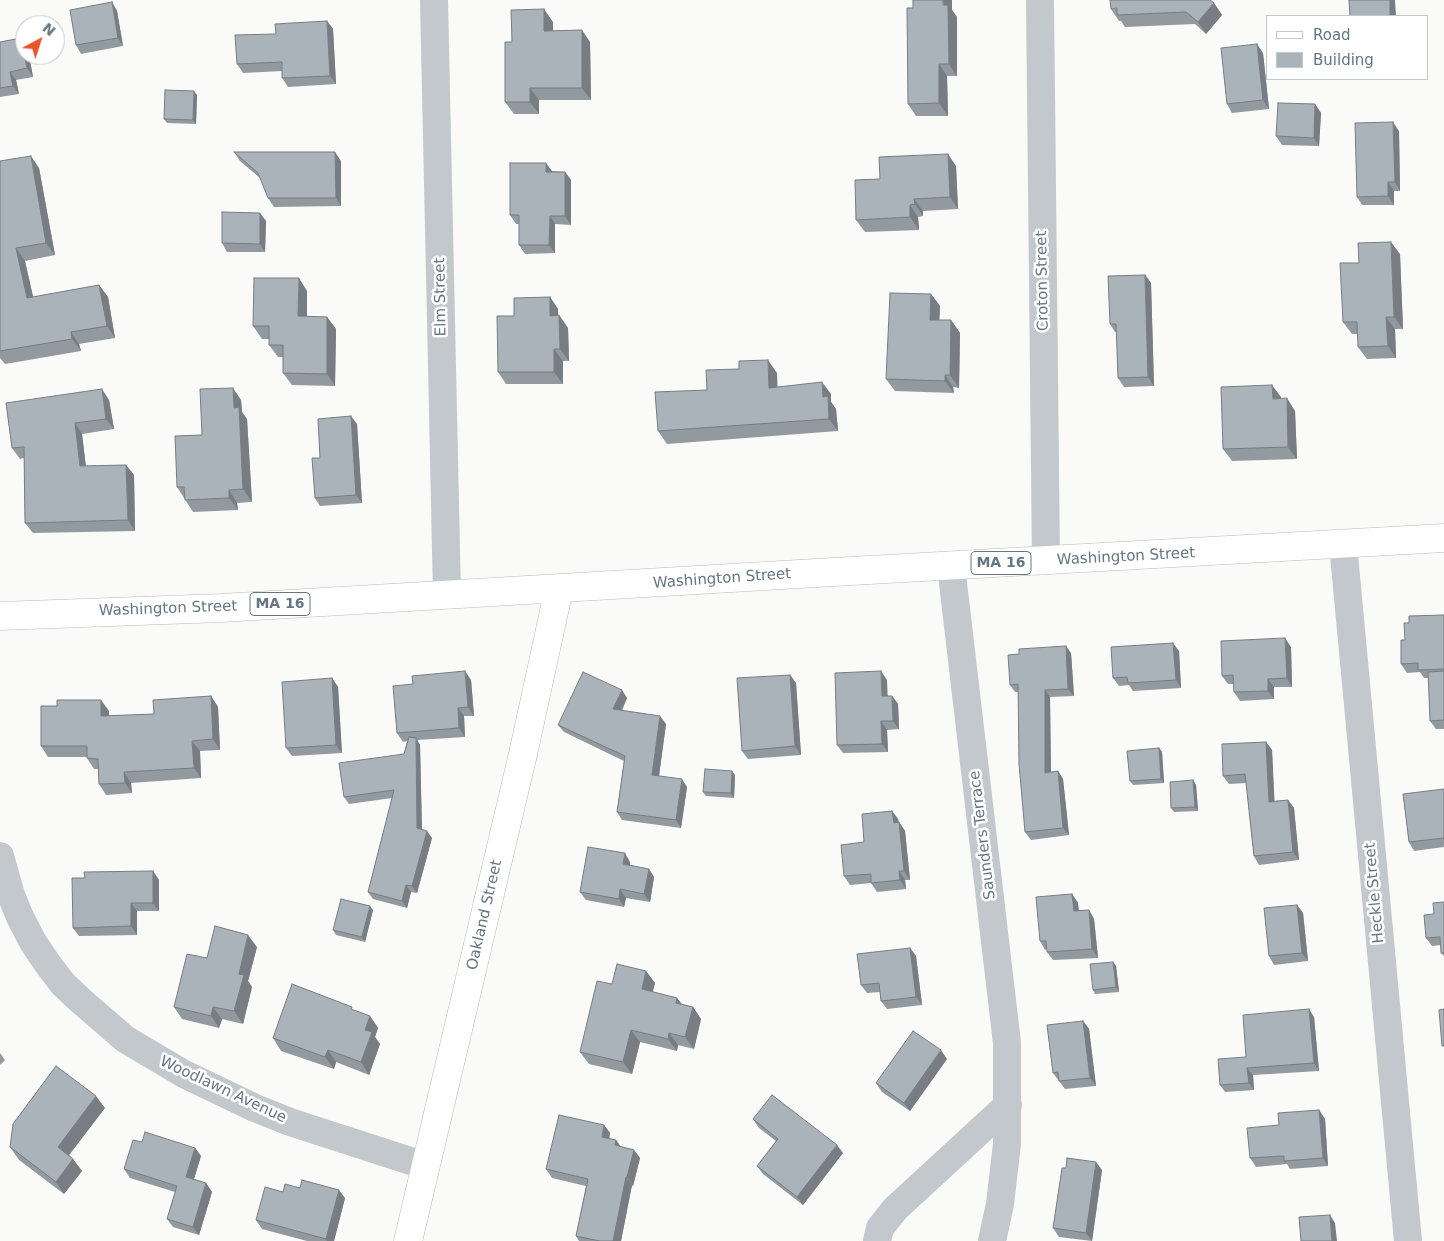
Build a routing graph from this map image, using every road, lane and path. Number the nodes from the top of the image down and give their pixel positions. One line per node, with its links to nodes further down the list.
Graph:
1 (434, 0): 8 (street, Elm Street)
2 (1040, 0): 5 (street, Croton Street)
3 (1444, 538): 4 (main road, Washington Street / MA 16)
4 (1342, 544): 5 (main road, Washington Street / MA 16); 16 (street, Heckle Street)
5 (1046, 561): 6 (main road, Washington Street / MA 16)
6 (951, 566): 7 (main road, Washington Street / MA 16); 11 (street, Saunders Terrace)
7 (559, 589): 8 (main road, Washington Street / MA 16); 12 (main road, Oakland Street)
8 (447, 595): 9 (main road, Washington Street / MA 16)
9 (0, 616)
10 (0, 856): 12 (street, Woodlawn Avenue)
11 (1008, 1105): 14 (street); 15 (street, Saunders Terrace)
12 (426, 1166): 13 (main road, Oakland Street)
13 (408, 1241)
14 (877, 1241)
15 (992, 1241)
16 (1408, 1241)

